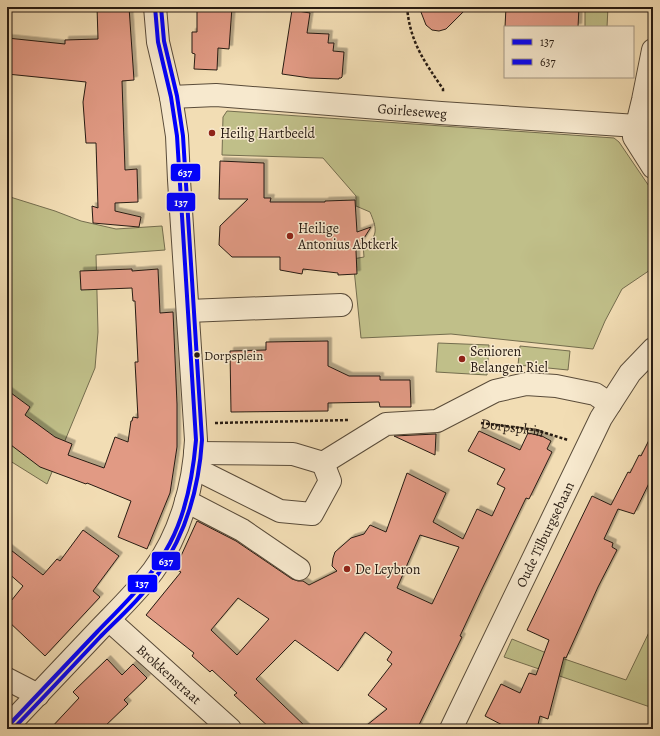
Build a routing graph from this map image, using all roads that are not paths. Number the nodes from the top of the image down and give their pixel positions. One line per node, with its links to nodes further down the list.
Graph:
1 (155, 7): 3 (street)
2 (653, 50): 4 (street)
3 (171, 97): 4 (street, Goirleseweg); 7 (street)
4 (645, 129): 5 (street)
5 (653, 167)
6 (341, 306): 7 (street)
7 (188, 311): 10 (street)
8 (653, 349): 9 (street, Oude Tilburgsebaan)
9 (610, 404): 11 (street); 19 (street, Oude Tilburgsebaan)
10 (194, 461): 11 (street); 11 (street); 12 (street)
11 (323, 463)
12 (186, 501): 13 (street); 14 (street)
13 (299, 569)
14 (109, 620): 16 (street); 18 (street, Brokkenstraat)
15 (7, 678): 16 (street)
16 (38, 695): 17 (street)
17 (7, 727)
18 (230, 729)
19 (451, 729)

